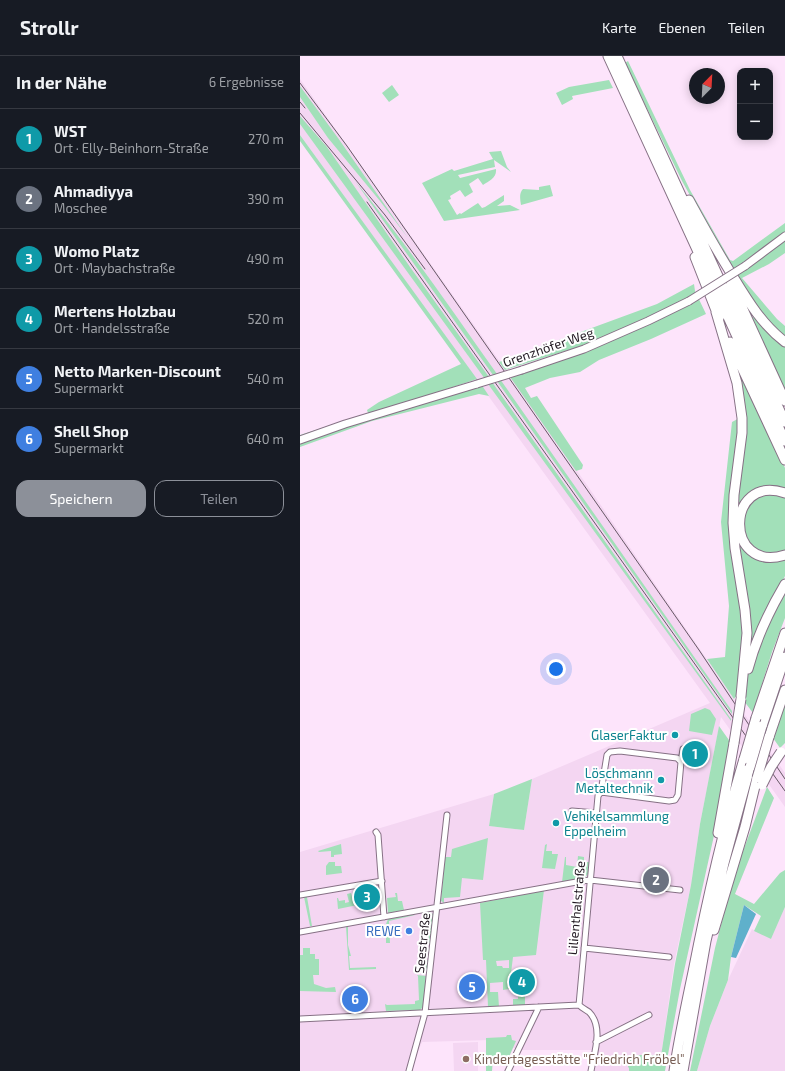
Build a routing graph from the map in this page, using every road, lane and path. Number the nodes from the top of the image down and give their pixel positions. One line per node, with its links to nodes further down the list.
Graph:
1 (608, 56): 4 (highway)
2 (617, 56): 3 (highway)
3 (670, 171): 6 (highway); 10 (highway)
4 (688, 228): 7 (highway); 12 (highway)
5 (785, 236): 11 (main road, Grenzhöfer Weg, bridge)
6 (713, 245): 8 (highway); 9 (highway)
7 (716, 312): 13 (highway); 20 (highway)
8 (785, 342)
9 (785, 401)
10 (785, 422)
11 (300, 440)
12 (785, 441)
13 (785, 460)
14 (785, 493): 15 (highway)
15 (785, 555)
16 (785, 584): 20 (highway)
17 (785, 633): 32 (highway, bridge)
18 (785, 657): 40 (highway, bridge)
19 (785, 690): 24 (highway, bridge)
20 (741, 698): 32 (highway, bridge)
21 (683, 749): 23 (street)
22 (783, 750): 24 (highway, bridge)
23 (681, 762): 25 (street); 25 (street, Lilienthalstraße)
24 (760, 781): 40 (highway)
25 (601, 792): 27 (street, Lilienthalstraße)
26 (572, 811): 27 (street)
27 (596, 814): 30 (street, Lilienthalstraße)
28 (447, 815): 35 (street, Seestraße)
29 (376, 832): 31 (street)
30 (590, 880): 33 (street); 35 (street); 38 (street, Lilienthalstraße)
31 (382, 881): 34 (street); 36 (street)
32 (712, 881): 50 (highway)
33 (680, 890)
34 (300, 895)
35 (437, 907): 36 (street); 43 (street, Seestraße)
36 (384, 917): 37 (street)
37 (300, 932)
38 (584, 948): 39 (street); 41 (street, Lilienthalstraße)
39 (669, 957)
40 (701, 965): 51 (highway)
41 (579, 1005): 42 (street); 46 (street)
42 (539, 1007): 43 (street); 48 (street)
43 (425, 1013): 45 (street); 47 (street, Seestraße)
44 (649, 1015): 46 (street)
45 (300, 1019)
46 (596, 1042): 49 (street)
47 (409, 1071)
48 (508, 1071)
49 (591, 1071)
50 (674, 1071)
51 (683, 1071)

